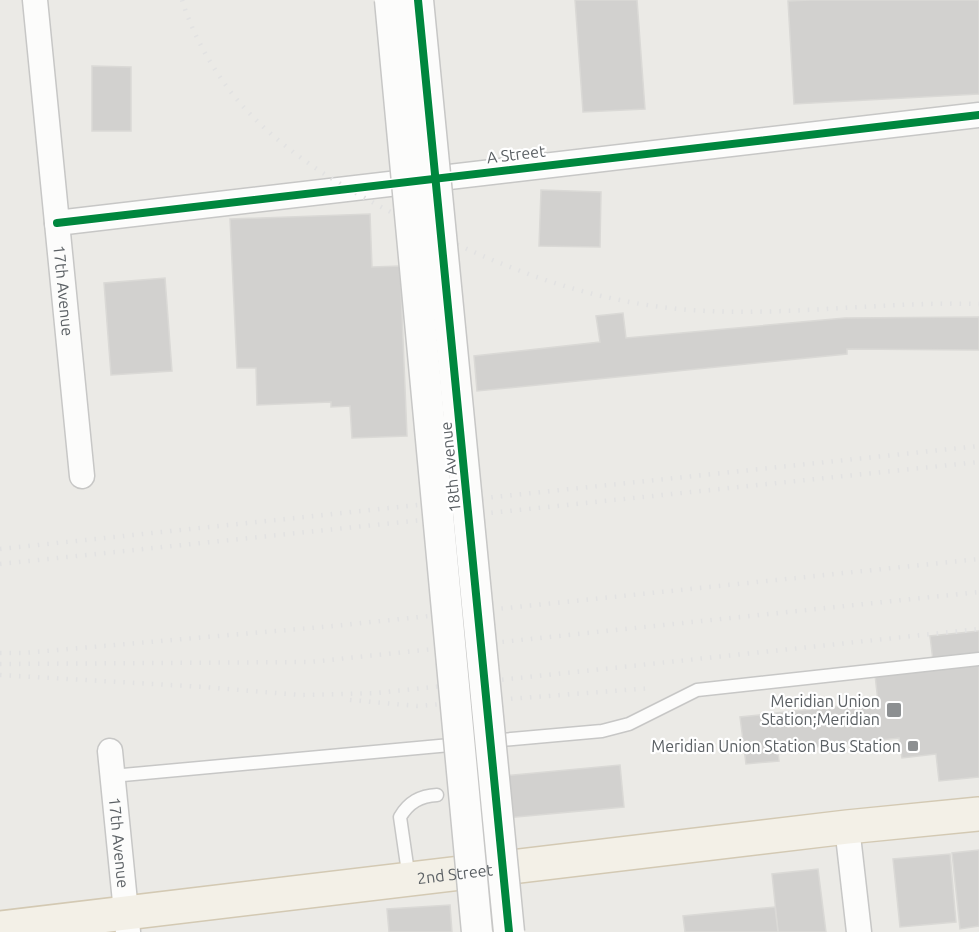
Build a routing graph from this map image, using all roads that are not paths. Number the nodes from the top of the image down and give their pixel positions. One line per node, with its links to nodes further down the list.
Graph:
1 (35, 0): 5 (street, 17th Avenue)
2 (390, 0): 16 (street, bridge)
3 (418, 0): 17 (street, 18th Avenue, bridge)
4 (979, 115): 5 (street, A Street)
5 (57, 223): 6 (street, 17th Avenue)
6 (82, 476)
7 (979, 659): 9 (lane)
8 (110, 751): 9 (street, 17th Avenue)
9 (112, 776): 14 (street, 17th Avenue)
10 (437, 795): 13 (lane)
11 (979, 814): 12 (main road, 2nd Street)
12 (847, 827): 13 (main road, 2nd Street); 18 (street)
13 (409, 880): 14 (main road, 2nd Street)
14 (127, 923): 15 (main road, 2nd Street)
15 (0, 928)
16 (477, 932)
17 (509, 932)
18 (859, 932)

